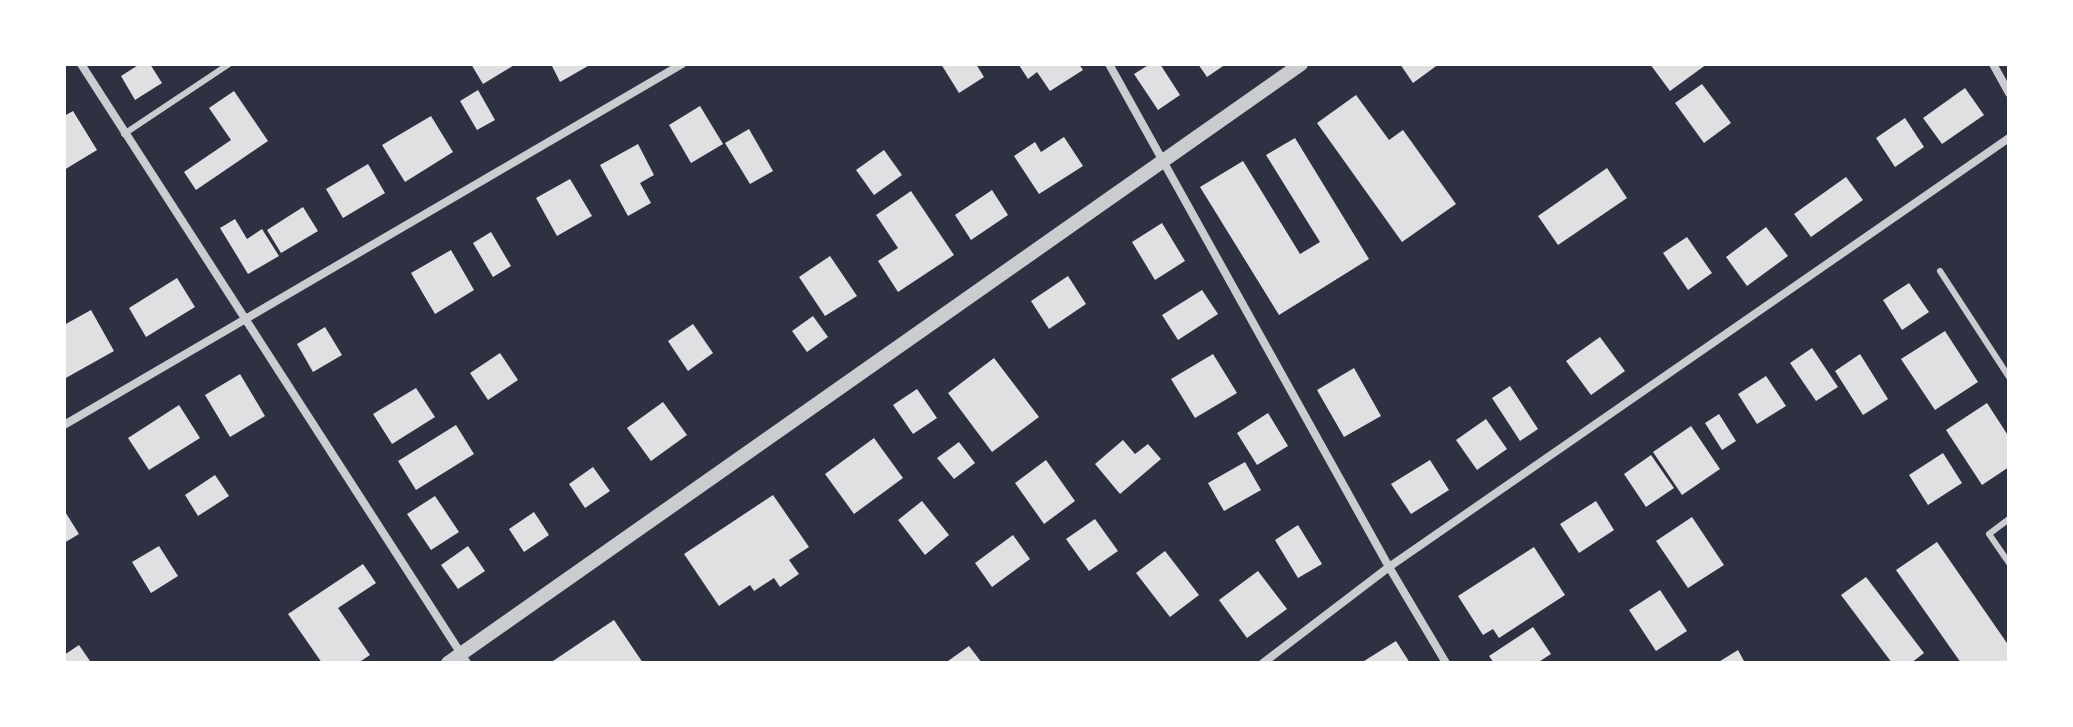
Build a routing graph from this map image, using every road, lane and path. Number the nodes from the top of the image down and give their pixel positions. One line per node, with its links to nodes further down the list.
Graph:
1 (81, 64): 8 (street)
2 (229, 64): 8 (lane)
3 (682, 64): 12 (street)
4 (1109, 64): 10 (street)
5 (1301, 64): 10 (street)
6 (1993, 64): 7 (street)
7 (2009, 93)
8 (124, 134): 12 (street)
9 (2009, 138): 17 (street)
10 (1165, 160): 17 (street); 18 (street)
11 (1940, 271): 13 (lane)
12 (244, 318): 14 (street); 18 (street)
13 (2009, 377)
14 (64, 425)
15 (2009, 519): 16 (lane)
16 (2009, 563)
17 (1389, 567): 19 (street); 20 (street)
18 (459, 660)
19 (1263, 663)
20 (1446, 663)

